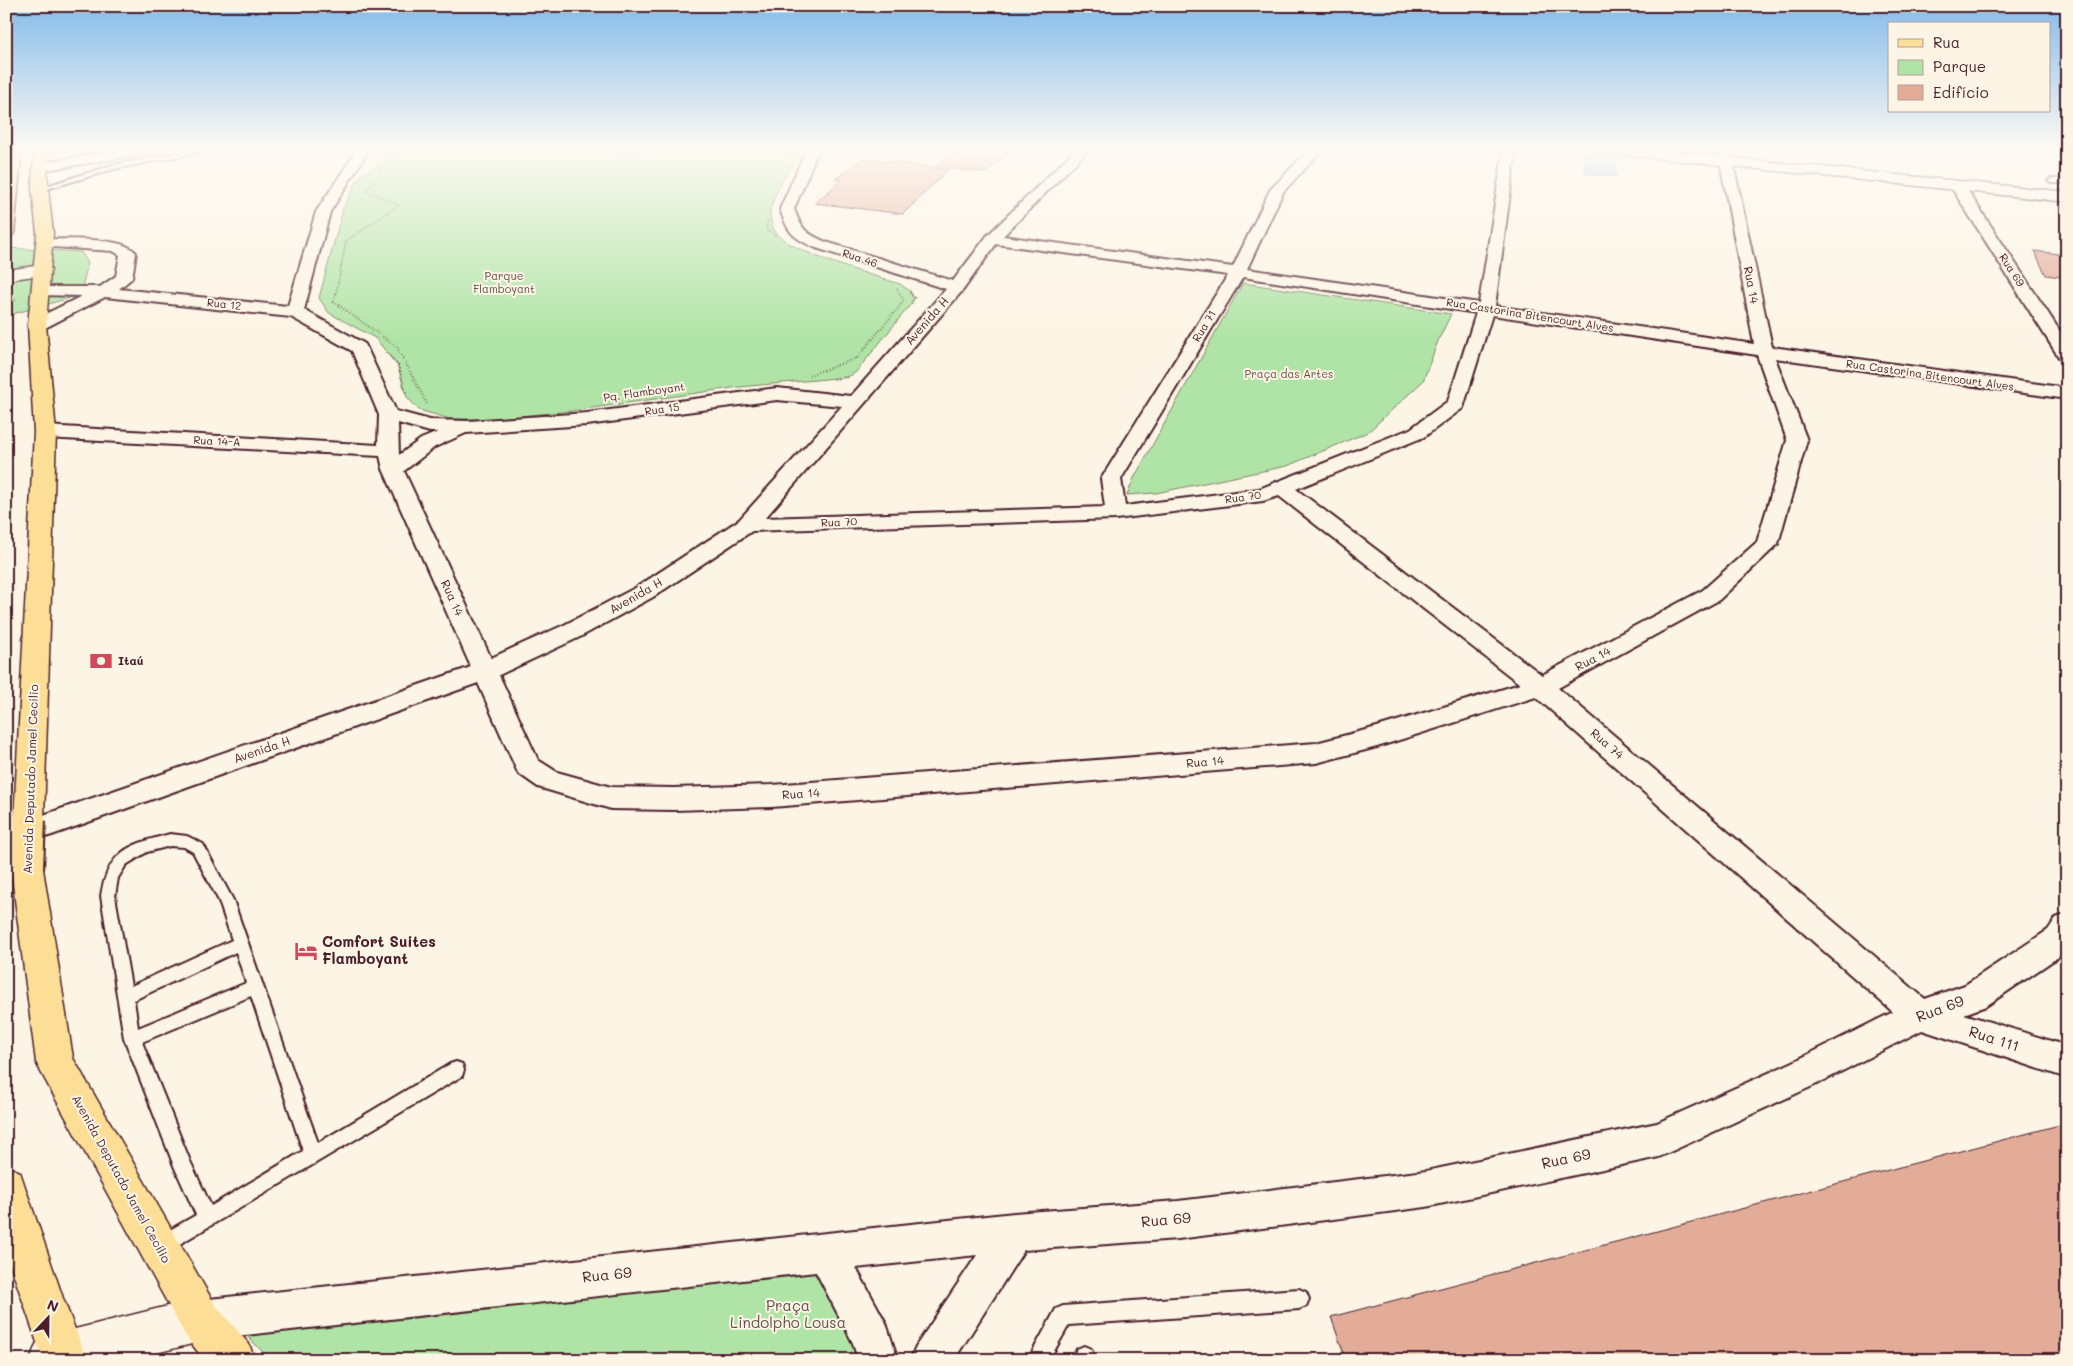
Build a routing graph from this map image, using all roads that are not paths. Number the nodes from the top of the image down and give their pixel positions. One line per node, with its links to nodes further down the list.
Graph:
1 (7, 212): 10 (main road)
2 (43, 212): 12 (main road, Avenida Deputado Jamel Cecílio)
3 (323, 212): 21 (street)
4 (788, 212): 16 (street, Rua 46)
5 (1019, 212): 11 (street, Avenida H)
6 (1267, 212): 14 (street, Rua 71)
7 (1500, 212): 20 (street, Rua 70)
8 (1734, 212): 23 (street, Rua 14)
9 (1974, 212): 24 (street, Rua 69)
10 (6, 233)
11 (992, 238): 14 (street, Rua Castorina Bitencourt Alves); 16 (street, Avenida H)
12 (43, 243): 13 (main road, Avenida Deputado Jamel Cecílio); 19 (street)
13 (42, 270): 15 (main road); 18 (main road, Avenida Deputado Jamel Cecílio)
14 (1238, 272): 20 (street, Rua Castorina Bitencourt Alves); 32 (street, Rua 71)
15 (6, 275)
16 (957, 287): 26 (street, Avenida H)
17 (6, 289): 18 (main road, Rua 12)
18 (40, 290): 19 (street, Rua 12); 22 (main road, Avenida Deputado Jamel Cecílio)
19 (103, 292): 21 (street, Rua 12); 22 (street)
20 (1486, 308): 23 (street, Rua Castorina Bitencourt Alves); 31 (street, Rua 70)
21 (295, 312): 27 (street, Rua 12)
22 (37, 325): 29 (main road, Avenida Deputado Jamel Cecílio)
23 (1764, 351): 25 (street, Rua Castorina Bitencourt Alves); 35 (street, Rua 14)
24 (2067, 356)
25 (2067, 394)
26 (856, 402): 28 (street, Rua 15); 33 (street, Avenida H)
27 (388, 415): 28 (street, Rua 15); 30 (street, Rua 14)
28 (468, 428): 30 (street, Rua 15)
29 (45, 432): 30 (street, Rua 14-A); 36 (main road, Avenida Deputado Jamel Cecílio)
30 (391, 460): 34 (street, Rua 14)
31 (1282, 488): 32 (street, Rua 70); 35 (street, Rua 74)
32 (1116, 513): 33 (street, Rua 70)
33 (747, 525): 34 (street, Avenida H)
34 (485, 671): 35 (street, Rua 14); 36 (street, Avenida H)
35 (1540, 687): 41 (street, Rua 74)
36 (35, 824): 49 (main road, Avenida Deputado Jamel Cecílio, bridge)
37 (2067, 927): 41 (street, Rua 69)
38 (241, 943): 39 (lane); 40 (lane); 40 (lane)
39 (256, 986): 42 (lane); 45 (lane)
40 (125, 996): 42 (lane)
41 (1920, 1015): 43 (street, Rua 111); 48 (street, Rua 69)
42 (132, 1038): 47 (lane)
43 (2067, 1062)
44 (456, 1070): 45 (lane)
45 (314, 1155): 47 (lane)
46 (6, 1186): 53 (main road)
47 (206, 1217): 49 (lane)
48 (1014, 1232): 50 (street, Rua 69); 56 (street)
49 (159, 1247): 52 (main road, Avenida Deputado Jamel Cecílio)
50 (826, 1252): 52 (street, Rua 69); 55 (street)
51 (1299, 1299): 57 (lane)
52 (200, 1320): 53 (main road); 54 (main road, Avenida Deputado Jamel Cecílio)
53 (60, 1358)
54 (233, 1360)
55 (878, 1360)
56 (930, 1360)
57 (1038, 1360)

